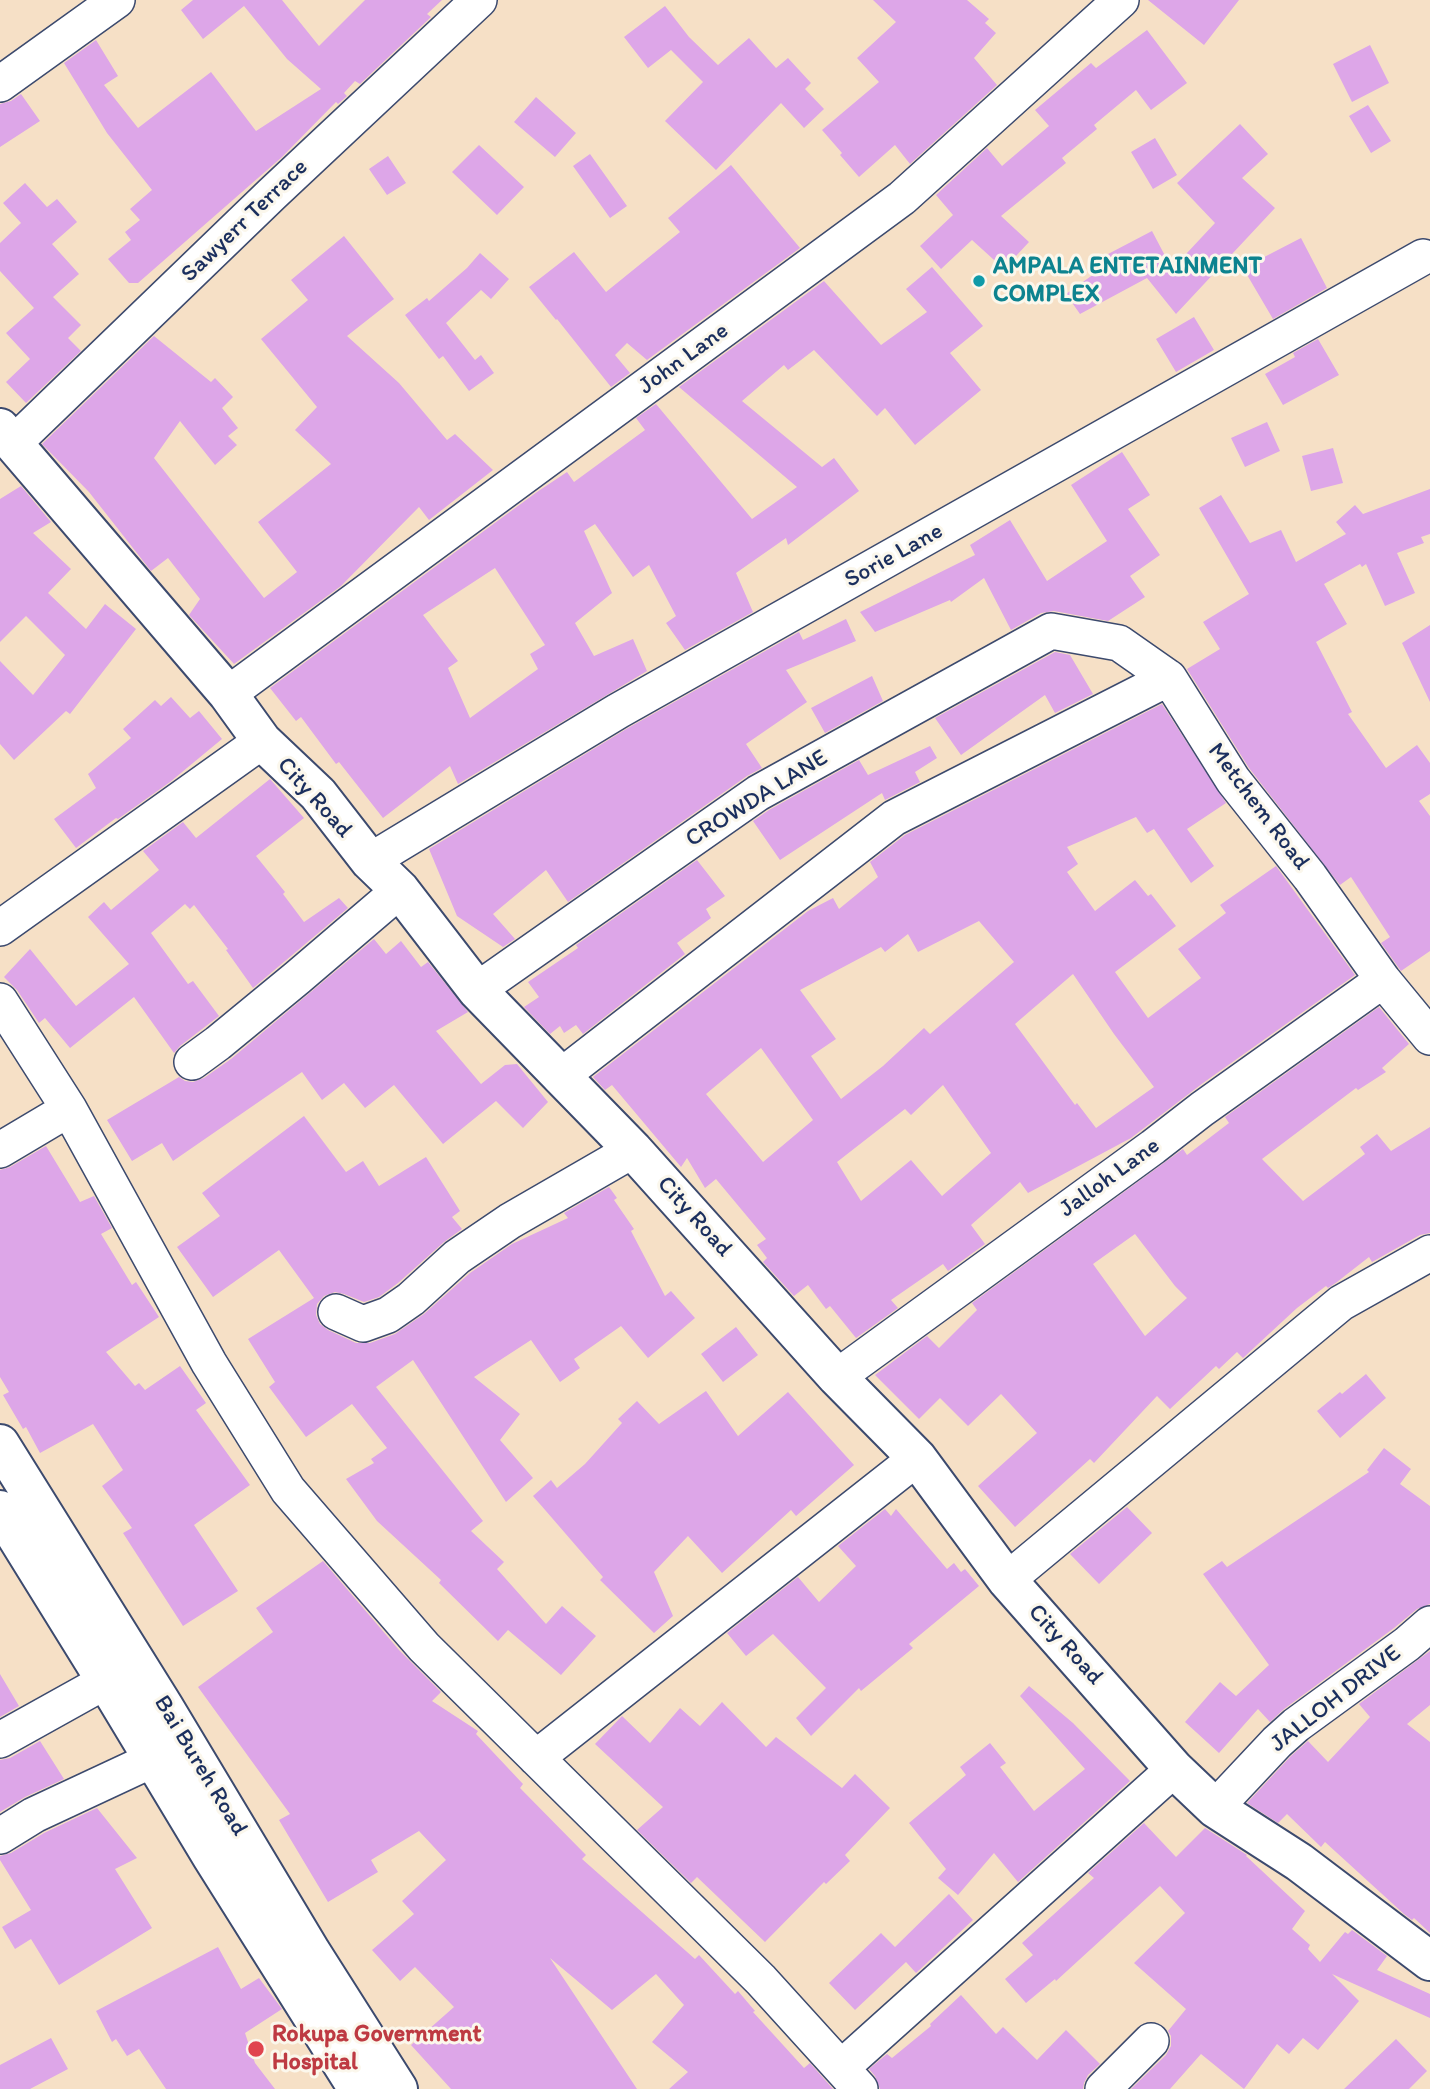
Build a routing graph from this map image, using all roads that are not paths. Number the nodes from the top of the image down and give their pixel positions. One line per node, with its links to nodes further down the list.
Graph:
1 (117, 0): 4 (street)
2 (479, 0): 6 (street, Sawyerr Terrace)
3 (1121, 0): 9 (street, John Lane)
4 (0, 84)
5 (1423, 257): 11 (street, Sorie Lane)
6 (7, 436): 9 (main road, City Road)
7 (1051, 631): 8 (street, Metchem Road); 15 (street, CROWDA LANE)
8 (1168, 678): 14 (street, Metchem Road); 19 (street)
9 (228, 694): 10 (main road, City Road)
10 (262, 741): 11 (main road, City Road); 13 (street)
11 (370, 862): 12 (main road, City Road)
12 (400, 890): 15 (main road, City Road); 18 (street)
13 (0, 928)
14 (1383, 980): 17 (street, Metchem Road); 25 (street, Jalloh Lane)
15 (477, 990): 19 (main road, City Road)
16 (0, 1001): 20 (street)
17 (1430, 1037)
18 (192, 1062)
19 (560, 1077): 22 (main road, City Road)
20 (69, 1109): 21 (street); 33 (street)
21 (0, 1150)
22 (633, 1150): 24 (street); 25 (main road, City Road)
23 (1430, 1253): 29 (street)
24 (336, 1312)
25 (837, 1377): 27 (main road, City Road)
26 (0, 1444): 42 (main road, Bai Bureh Road)
27 (917, 1458): 29 (main road, City Road); 33 (street)
28 (0, 1510): 31 (main road, Bai Bureh Road)
29 (1007, 1580): 35 (main road, City Road)
30 (1430, 1624): 36 (street, JALLOH DRIVE)
31 (106, 1681): 32 (street); 34 (main road, Bai Bureh Road)
32 (0, 1740)
33 (536, 1758): 40 (street)
34 (154, 1759): 37 (street); 41 (main road, Bai Bureh Road)
35 (1174, 1769): 36 (main road, City Road); 40 (street)
36 (1215, 1808): 38 (main road, City Road)
37 (0, 1836)
38 (1430, 1961)
39 (1152, 2041): 43 (street)
40 (850, 2079)
41 (358, 2089)
42 (398, 2089)
43 (1103, 2089)

